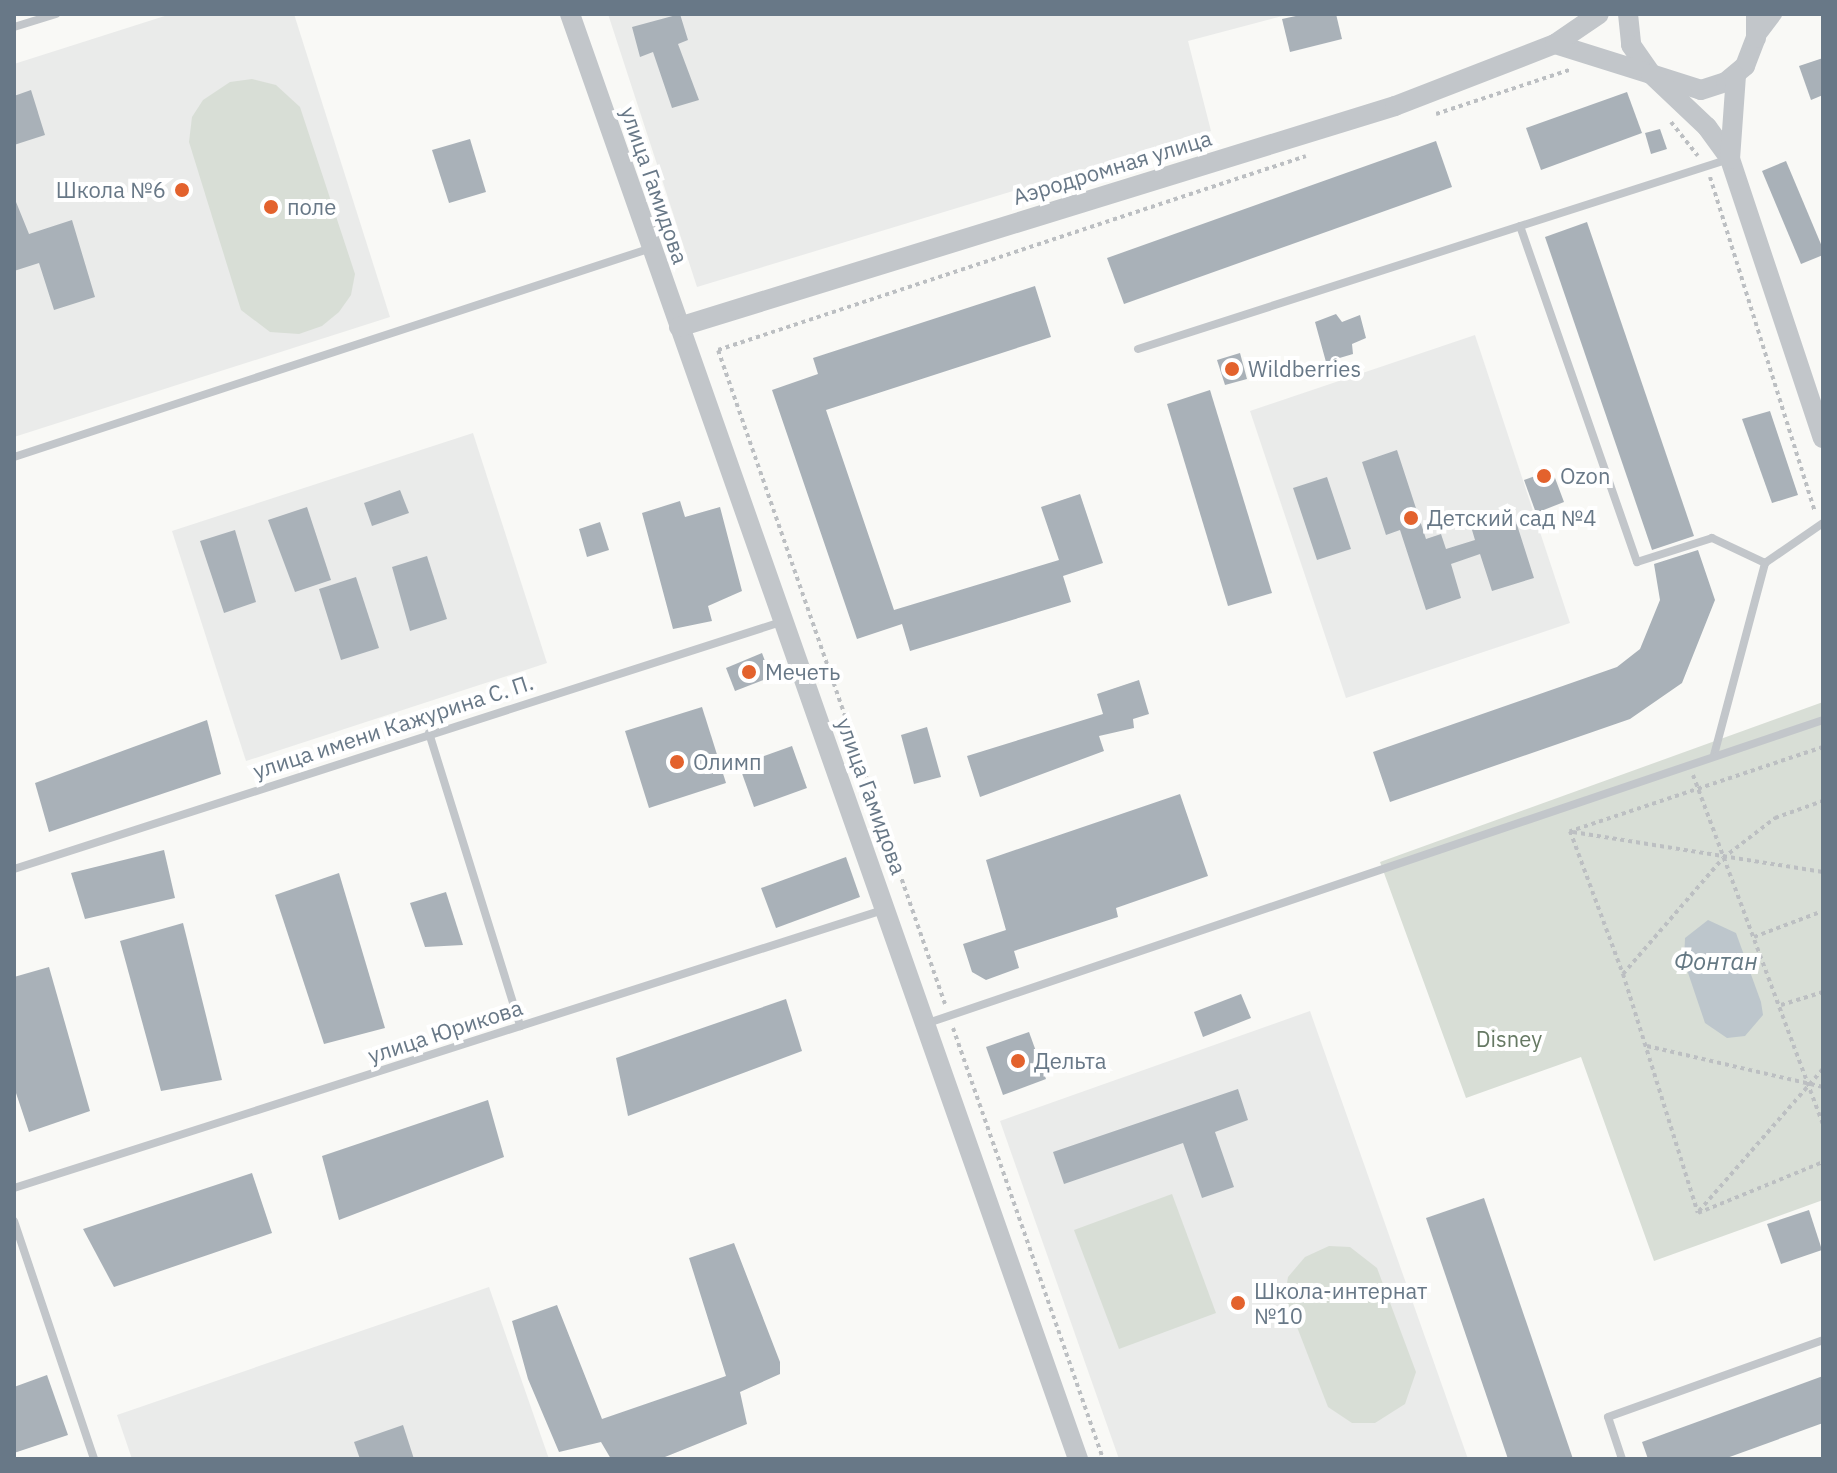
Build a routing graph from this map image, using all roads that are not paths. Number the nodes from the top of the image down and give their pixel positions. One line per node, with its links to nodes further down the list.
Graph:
1 (56, 14): 7 (lane)
2 (570, 14): 14 (street, улица Гамидова)
3 (1599, 14): 9 (street, Аэродромная улица)
4 (1628, 14): 10 (street)
5 (1756, 14): 8 (street)
6 (1774, 14): 8 (street)
7 (14, 27)
8 (1756, 38): 11 (street)
9 (1555, 44): 10 (street); 15 (street, Аэродромная улица)
10 (1651, 74): 11 (street); 12 (street)
11 (1736, 76): 12 (street)
12 (1730, 159): 13 (lane); 17 (street)
13 (1520, 226): 16 (lane); 20 (lane)
14 (652, 247): 15 (street, улица Гамидова); 18 (lane)
15 (679, 327): 21 (street, улица Гамидова)
16 (1138, 349)
17 (1823, 438)
18 (14, 457)
19 (1821, 524): 20 (lane)
20 (1765, 563): 24 (lane)
21 (785, 621): 23 (lane, улица имени Кажурина С. П.); 26 (street, улица Гамидова)
22 (1823, 720): 24 (lane)
23 (429, 733): 25 (lane, улица имени Кажурина С. П.); 28 (lane)
24 (1714, 755): 27 (lane)
25 (14, 869)
26 (887, 909): 27 (street, улица Гамидова); 28 (lane, улица Юрикова)
27 (928, 1023): 33 (street, улица Гамидова)
28 (520, 1026): 29 (lane, улица Юрикова)
29 (14, 1188)
30 (14, 1221): 32 (lane)
31 (1823, 1340): 34 (lane)
32 (94, 1459)
33 (1078, 1459)
34 (1622, 1459)

